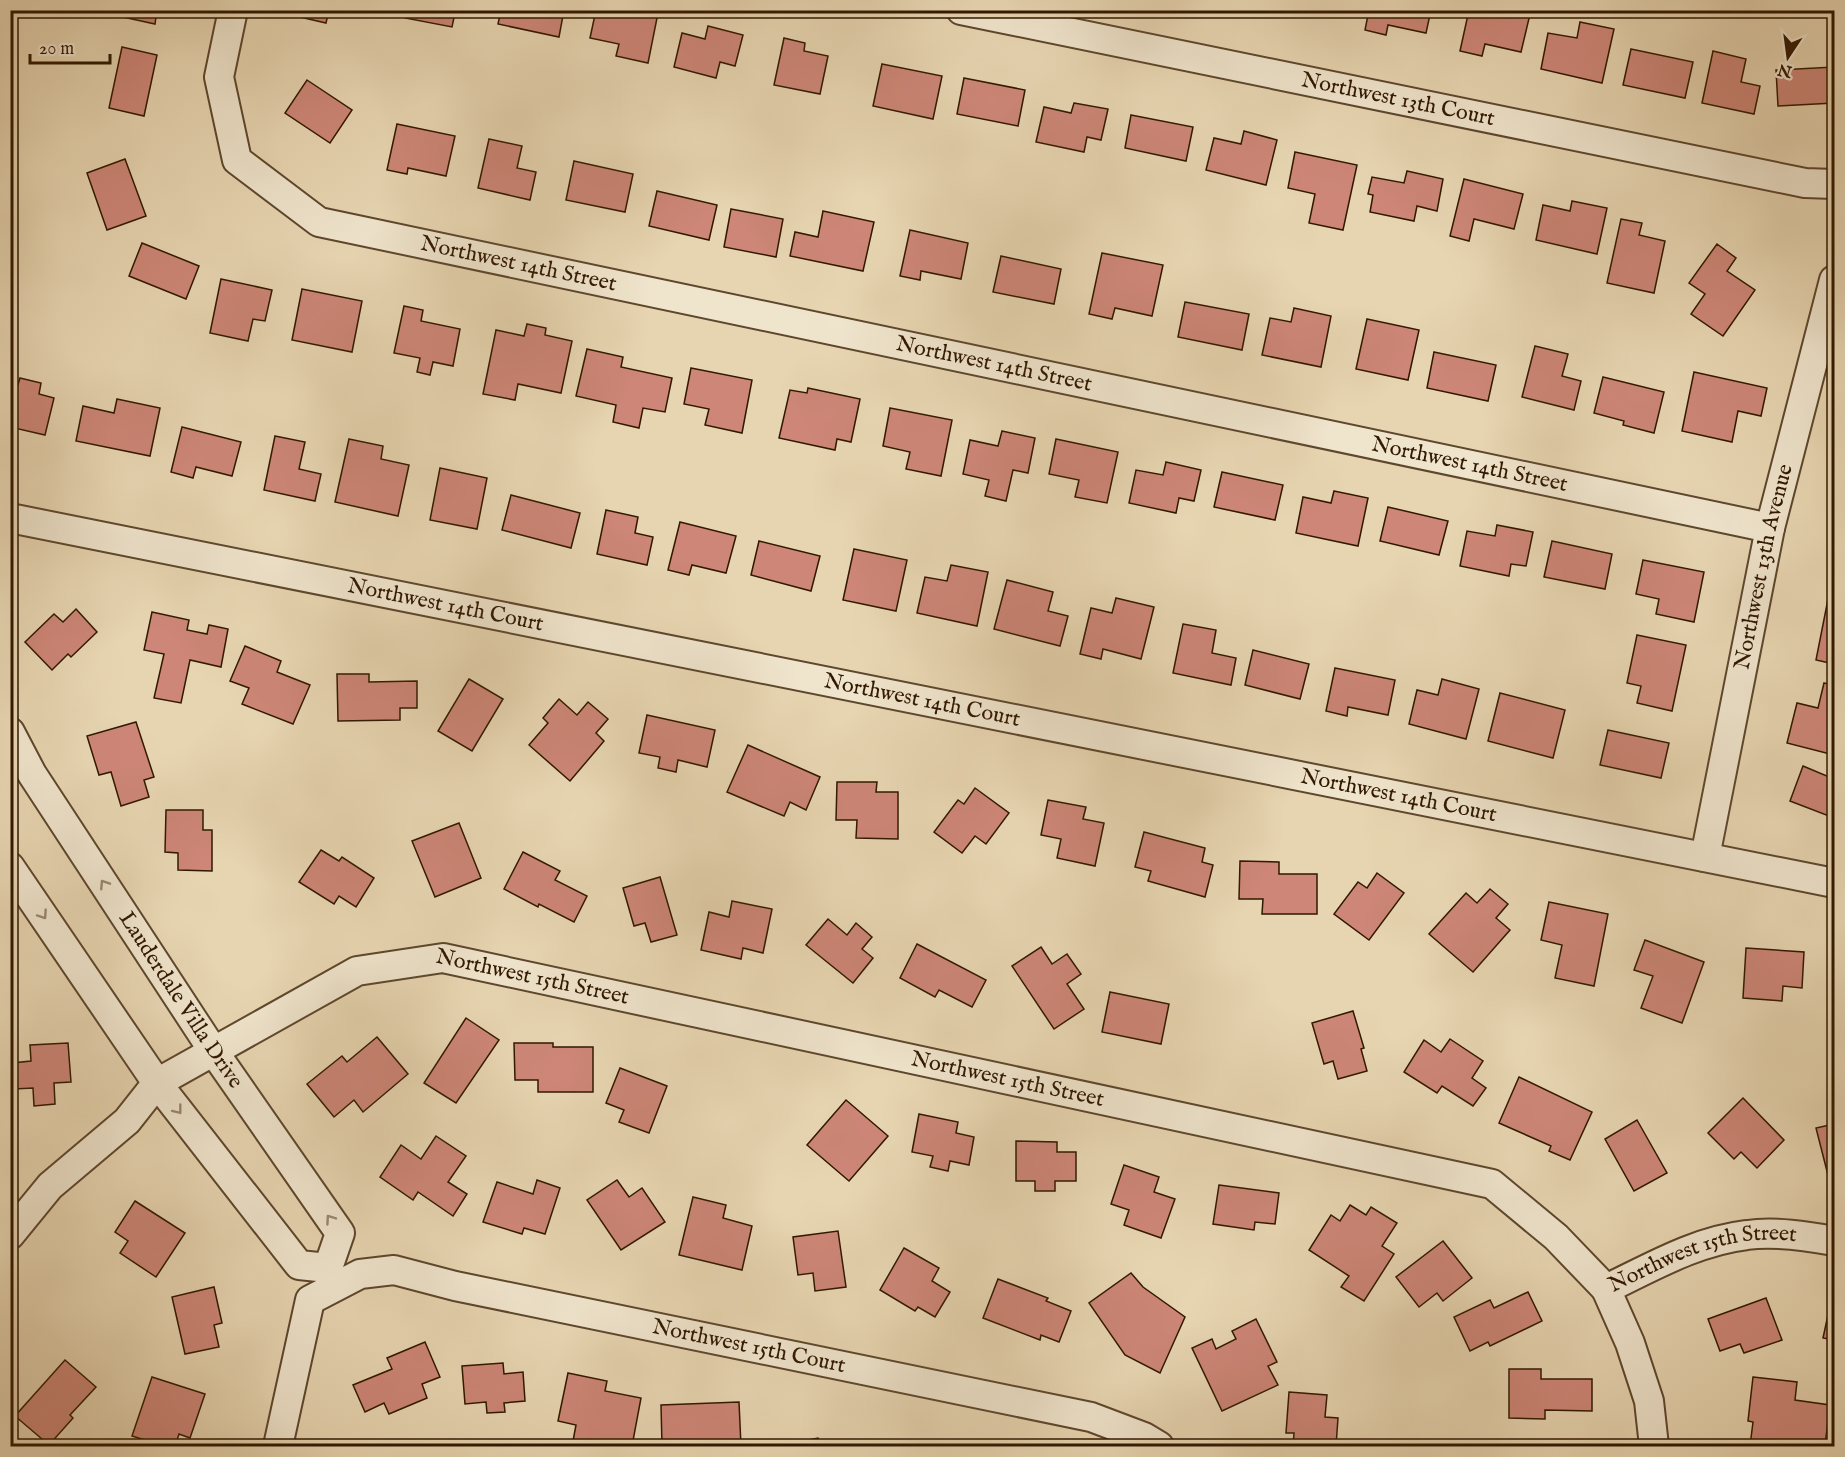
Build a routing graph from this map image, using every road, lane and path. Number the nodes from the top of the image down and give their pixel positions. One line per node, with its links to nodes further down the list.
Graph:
1 (233, 10): 6 (street, Northwest 14th Street)
2 (961, 10): 3 (street, Northwest 13th Court)
3 (1834, 184)
4 (1834, 280): 6 (street, Northwest 13th Avenue)
5 (10, 518): 8 (street, Northwest 14th Court)
6 (1770, 528): 8 (street, Northwest 13th Avenue)
7 (10, 732): 11 (street, Lauderdale Villa Drive, one-way to 7)
8 (1705, 857): 10 (street, Northwest 14th Court)
9 (10, 867): 12 (street, one-way to 12)
10 (1834, 883)
11 (214, 1052): 12 (street, Northwest 15th Street); 15 (street, Lauderdale Villa Drive, one-way to 11); 16 (street, Northwest 15th Street)
12 (157, 1083): 13 (street); 15 (street, one-way to 15)
13 (10, 1235)
14 (1834, 1241): 16 (street, Northwest 15th Street)
15 (332, 1277): 17 (street, Northwest 15th Court); 18 (street, Northwest 15th Court)
16 (1606, 1289): 19 (street)
17 (278, 1446)
18 (1159, 1446)
19 (1654, 1446)

